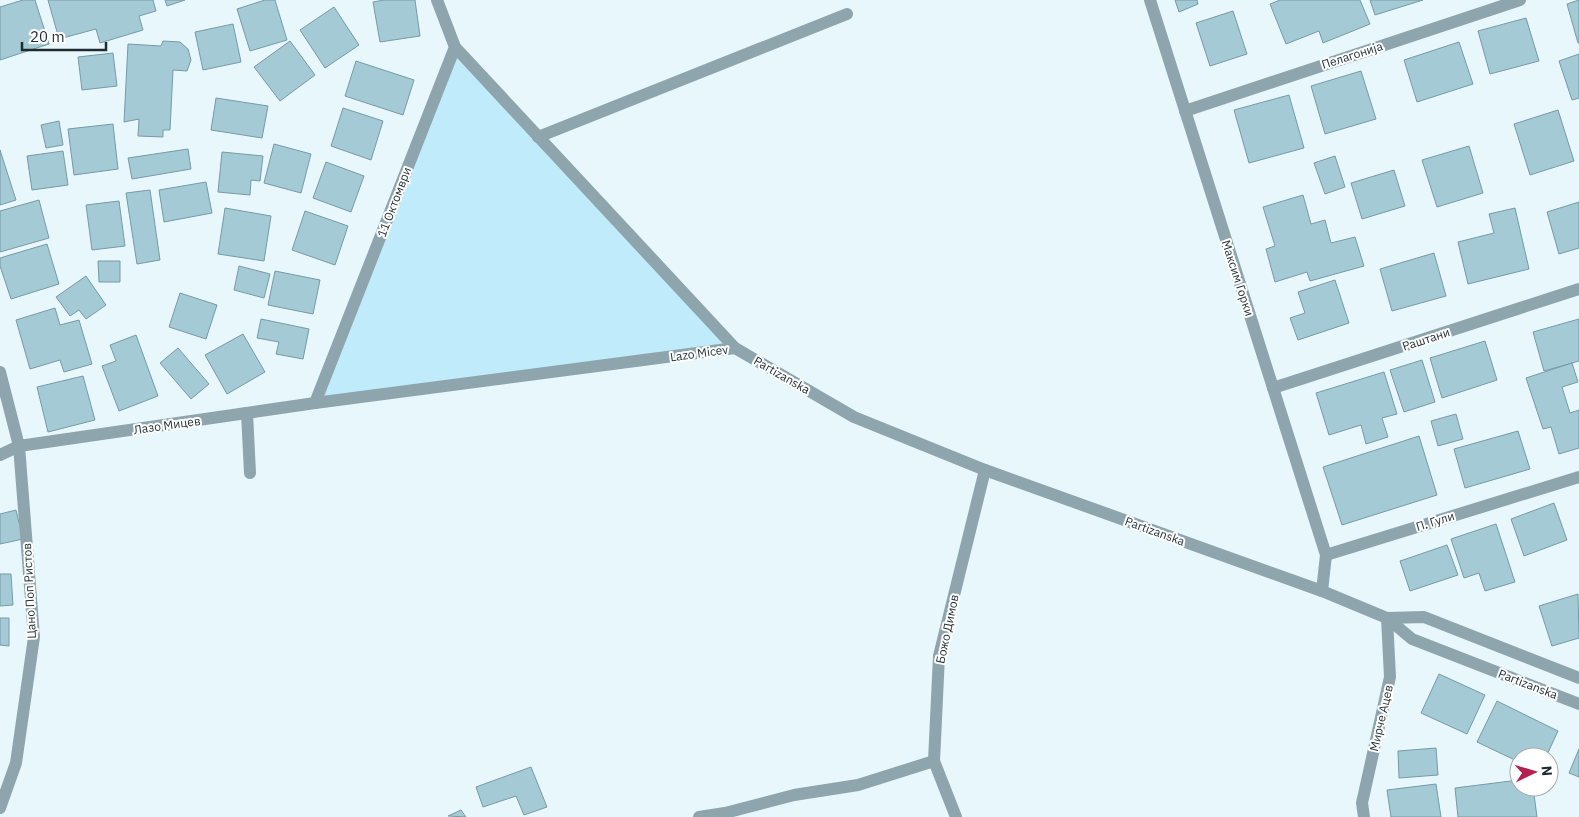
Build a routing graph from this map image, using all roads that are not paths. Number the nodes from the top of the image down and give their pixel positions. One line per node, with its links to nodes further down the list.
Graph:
1 (437, 0): 5 (street)
2 (1150, 0): 6 (street, Максим Горки)
3 (1520, 0): 6 (street, Пелагонија)
4 (847, 14): 7 (street)
5 (455, 47): 7 (street, Lazo Micev); 12 (street, 11 Октомври)
6 (1185, 111): 11 (street, Максим Горки)
7 (538, 137): 9 (street, Lazo Micev)
8 (1579, 289): 11 (street, Раштани)
9 (735, 348): 12 (street, Lazo Micev); 16 (street, Partizanska)
10 (0, 372): 14 (street, Цано Поп Ристов)
11 (1273, 388): 19 (street, Максим Горки)
12 (315, 403): 13 (street, Лазо Мицев)
13 (247, 413): 14 (street, Лазо Мицев); 17 (street)
14 (19, 446): 15 (street, Лазо Мицев); 25 (street, Цано Поп Ристов)
15 (0, 455)
16 (985, 470): 20 (street, Partizanska); 24 (street, Божо Димов)
17 (250, 473)
18 (1579, 477): 19 (street, П. Гули)
19 (1326, 555): 20 (street)
20 (1322, 591): 21 (street, Partizanska)
21 (1387, 618): 22 (street); 23 (street, Partizanska); 28 (street, Мирче Ацев)
22 (1579, 678)
23 (1579, 704)
24 (934, 761): 26 (street); 27 (street, Божо Димов)
25 (0, 808)
26 (699, 817)
27 (956, 817)
28 (1364, 817)

